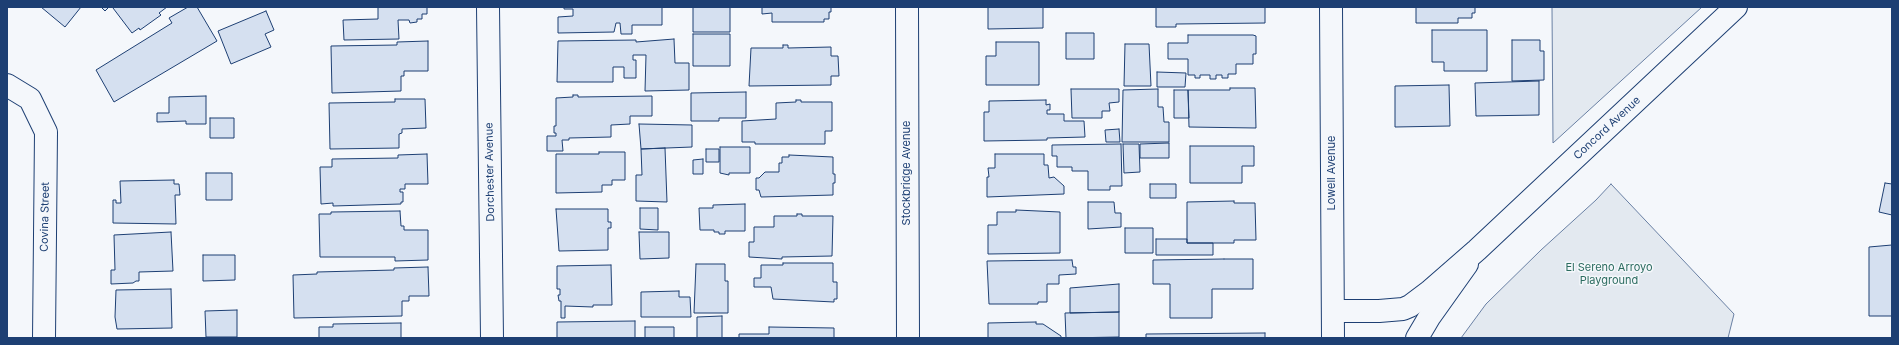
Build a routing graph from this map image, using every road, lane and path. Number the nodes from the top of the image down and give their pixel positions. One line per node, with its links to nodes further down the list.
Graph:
1 (488, 7): 9 (street, Dorchester Avenue)
2 (907, 7): 10 (street, Stockbridge Avenue)
3 (1331, 7): 7 (street, Lowell Avenue)
4 (1736, 7): 6 (street, Concord Avenue)
5 (7, 85): 8 (street, Covina Street)
6 (1477, 250): 7 (street, Concord Avenue); 12 (street, Concord Avenue)
7 (1333, 311): 11 (street, Lowell Avenue)
8 (44, 338)
9 (492, 338)
10 (908, 338)
11 (1333, 338)
12 (1418, 338)

